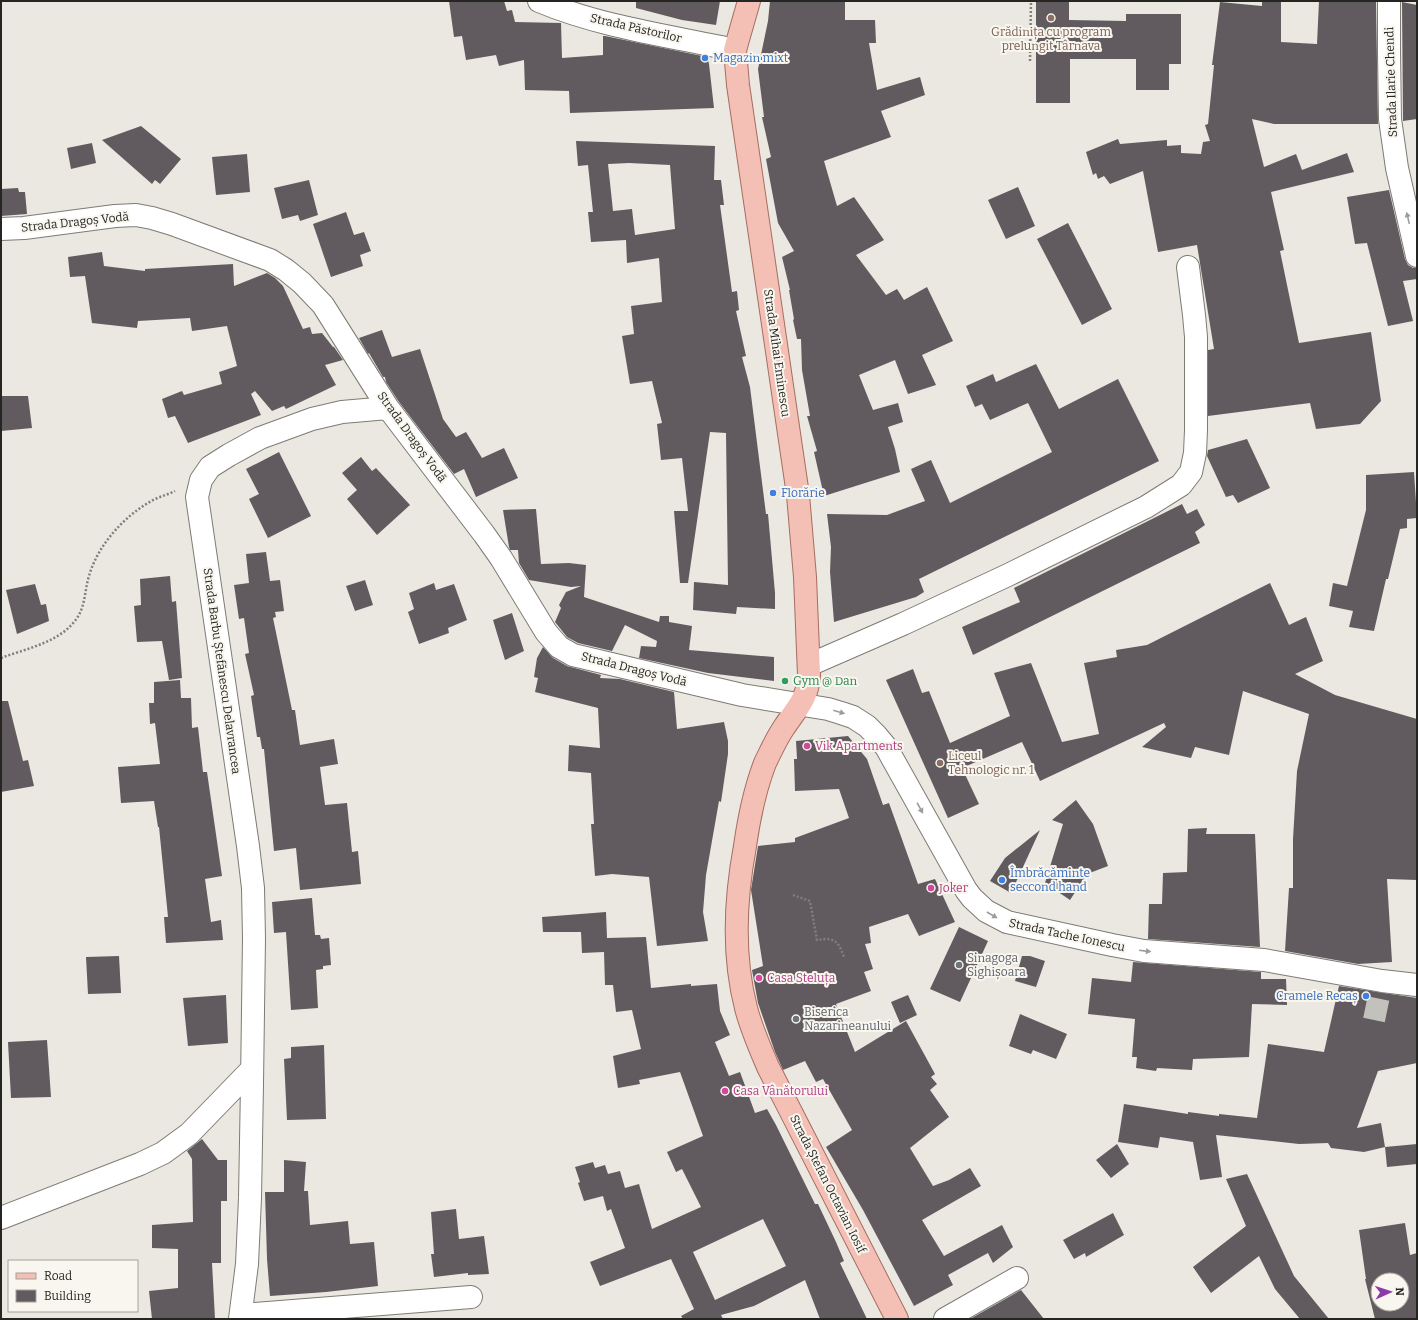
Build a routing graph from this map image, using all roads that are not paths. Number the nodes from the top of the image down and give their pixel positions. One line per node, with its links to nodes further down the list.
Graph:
1 (539, 1): 4 (street, Strada Păstorilor)
2 (749, 1): 4 (main road, Strada Mihai Eminescu)
3 (1389, 1): 6 (street, Strada Ilarie Chendi, one-way to 3)
4 (735, 50): 9 (main road, Strada Mihai Eminescu)
5 (1, 229): 8 (street, Strada Dragoș Vodă)
6 (1417, 256)
7 (1188, 267): 9 (street)
8 (388, 408): 10 (street, Strada Dragoș Vodă); 12 (street, Strada Barbu Ștefănescu Delavrancea)
9 (809, 665): 10 (main road, Strada Mihai Eminescu)
10 (800, 705): 11 (street, Strada Tache Ionescu, one-way to 11); 17 (main road, Strada Ștefan Octavian Iosif)
11 (1417, 985)
12 (252, 1069): 13 (street); 16 (street, Strada Barbu Ștefănescu Delavrancea)
13 (1, 1218)
14 (1018, 1278): 18 (street)
15 (471, 1297): 16 (street, Strada Barbu Ștefănescu Delavrancea)
16 (241, 1317)
17 (897, 1319)
18 (945, 1319)

